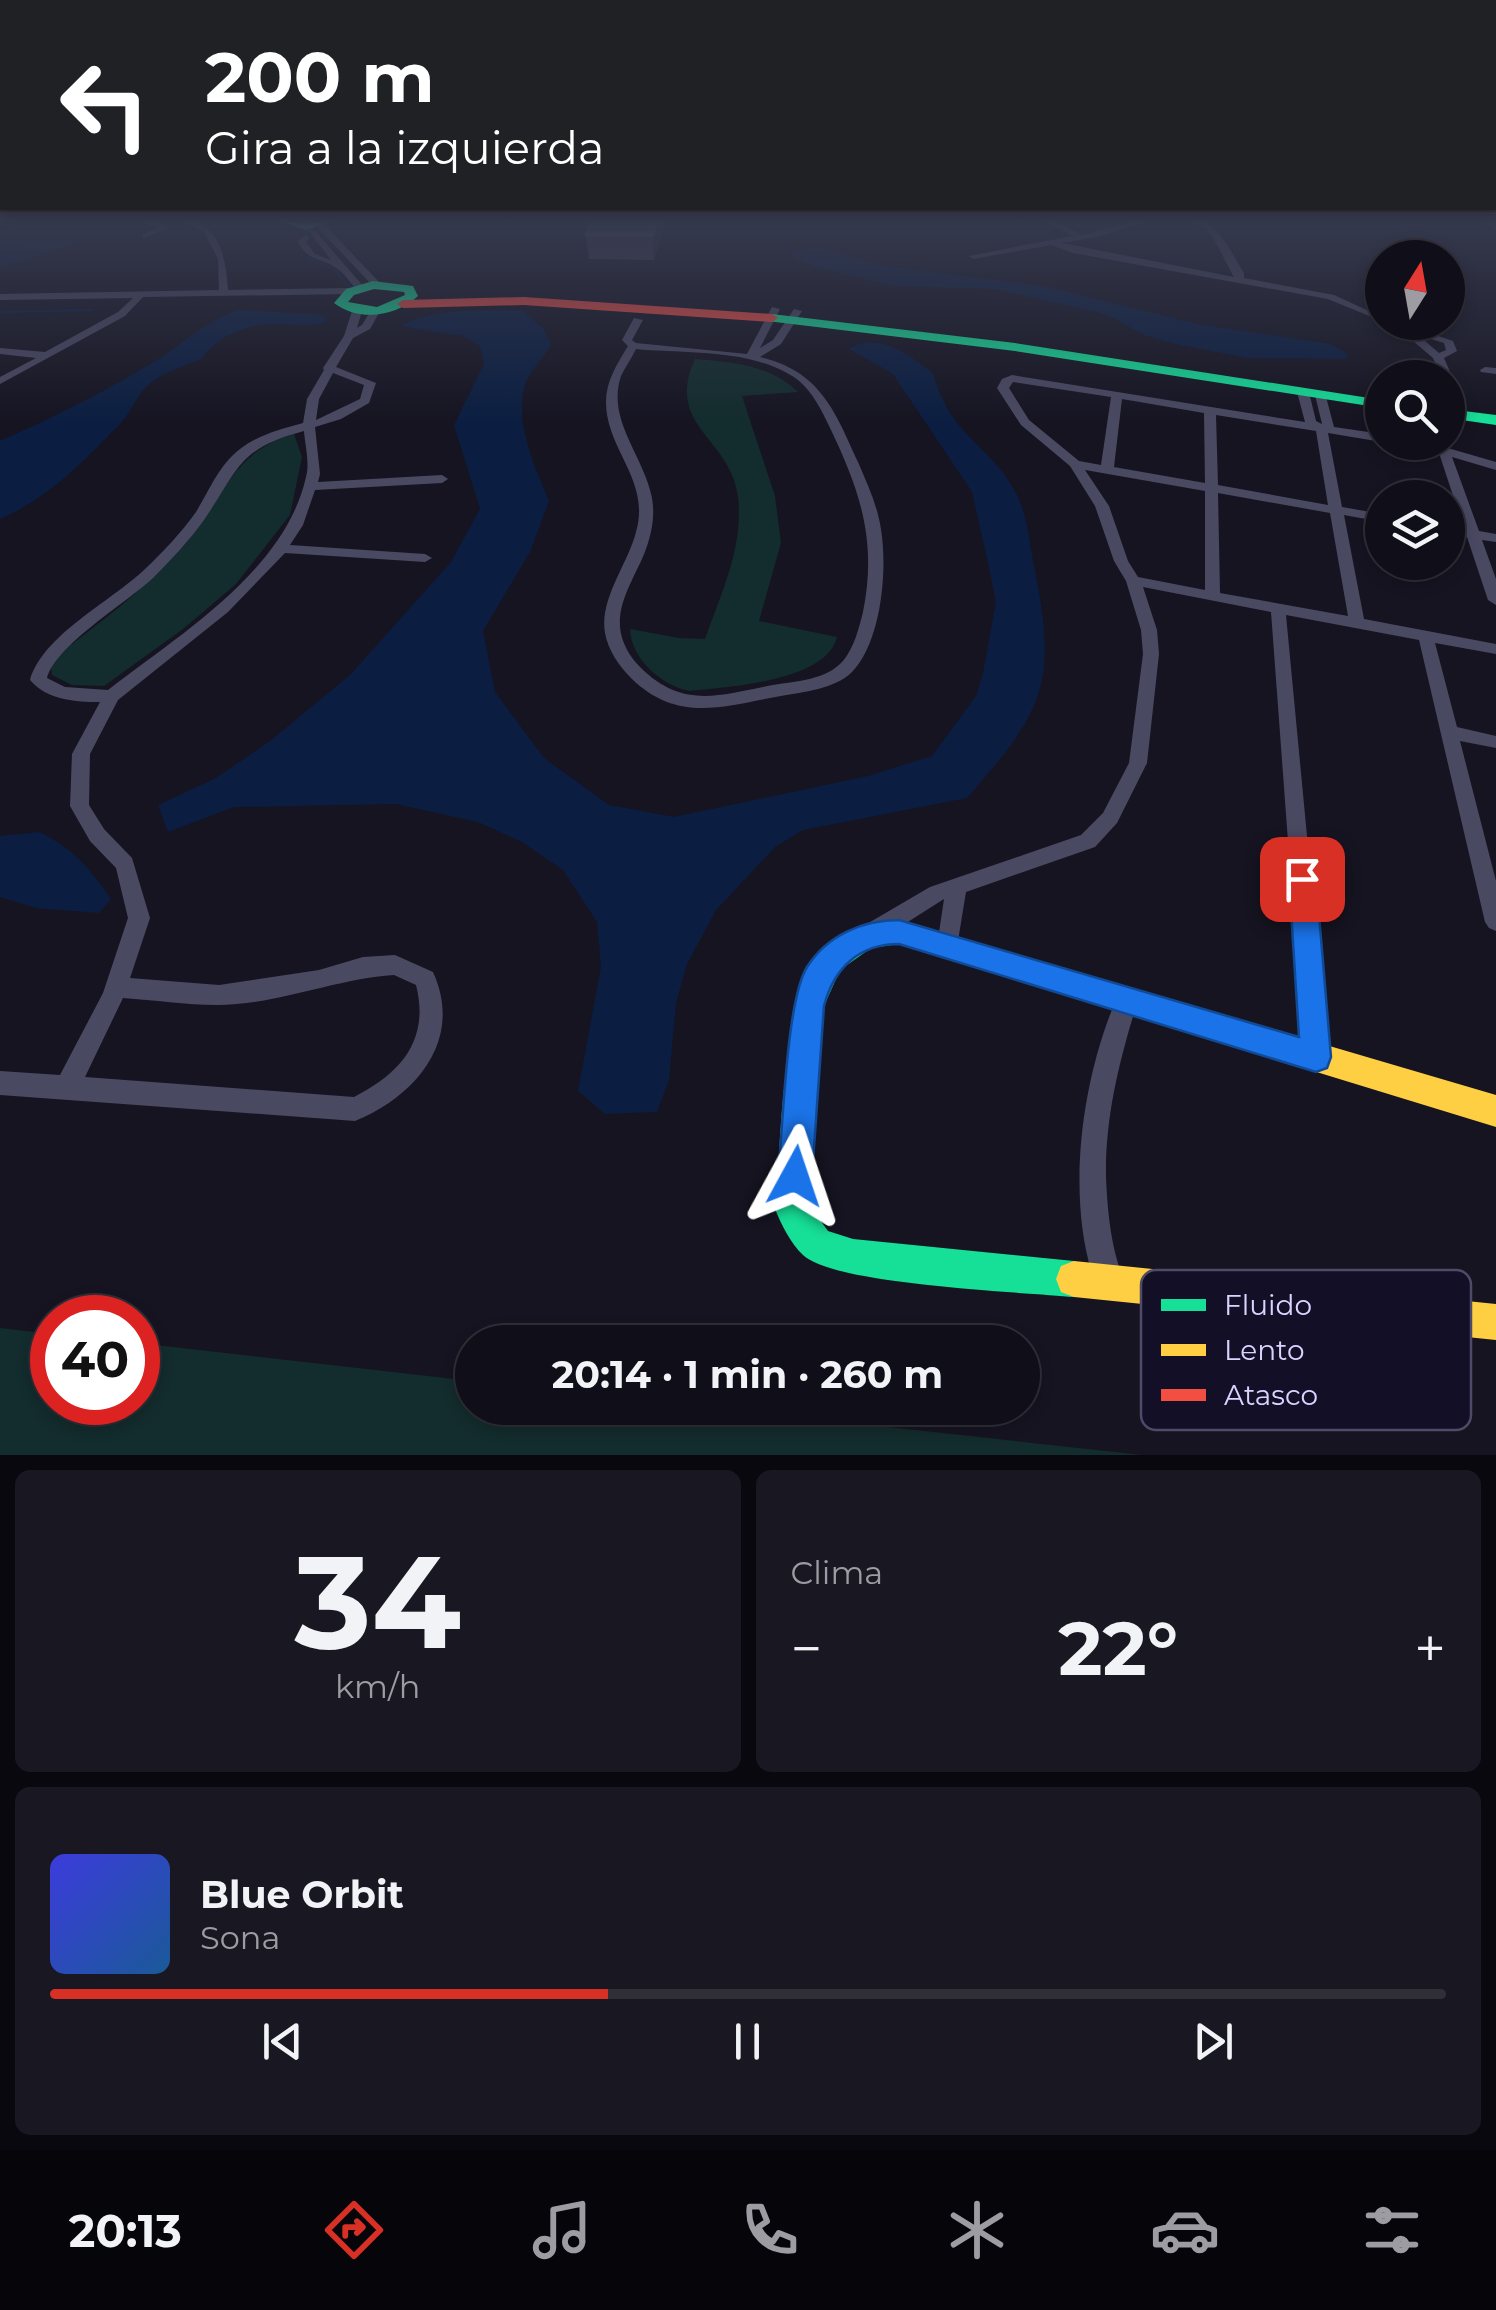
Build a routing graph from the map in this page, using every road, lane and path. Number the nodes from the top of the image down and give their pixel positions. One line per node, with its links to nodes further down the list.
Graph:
1 (224, 288): 5 (street)
2 (350, 288): 8 (street)
3 (357, 288): 8 (street)
4 (1276, 288): 9 (street)
5 (224, 295): 6 (street); 8 (street)
6 (138, 299): 7 (street); 8 (street); 13 (street)
7 (0, 300)
8 (360, 301): 10 (street); 14 (street); 14 (street)
9 (1365, 311)
10 (784, 314): 21 (street); 21 (street); 25 (street); 26 (street)
11 (95, 316): 13 (street)
12 (638, 320): 17 (street)
13 (88, 330): 19 (street)
14 (348, 336): 23 (street)
15 (1419, 340): 20 (street)
16 (1445, 340): 20 (street)
17 (634, 346): 21 (street); 21 (street)
18 (0, 351): 19 (street)
19 (49, 356): 24 (street)
20 (1438, 357): 22 (street)
21 (750, 358)
22 (1440, 360)
23 (328, 368): 34 (street); 34 (street)
24 (0, 380)
25 (1365, 392)
26 (1312, 393): 28 (street); 35 (street)
27 (1117, 396): 31 (street); 39 (street); 41 (street)
28 (1365, 401)
29 (1465, 410): 30 (street)
30 (1496, 410)
31 (1210, 411): 35 (street); 44 (street)
32 (1465, 413): 33 (street)
33 (1496, 420)
34 (309, 426): 43 (street); 59 (street)
35 (1320, 428): 36 (street); 45 (street)
36 (1365, 435)
37 (1465, 456): 40 (street)
38 (1447, 460): 48 (street)
39 (1075, 464): 41 (street); 52 (street)
40 (1496, 466)
41 (1107, 470): 44 (street)
42 (442, 479): 43 (street)
43 (311, 486): 50 (street)
44 (1208, 488): 45 (street); 53 (street)
45 (1336, 510): 46 (street); 56 (street)
46 (1365, 515)
47 (1465, 533): 48 (street)
48 (1473, 534): 49 (street); 54 (street)
49 (1496, 538)
50 (281, 549): 51 (street); 59 (street)
51 (425, 558)
52 (1134, 581): 53 (street); 62 (street)
53 (1213, 595): 55 (street)
54 (1496, 600)
55 (1278, 608): 56 (street); 68 (street)
56 (1357, 624): 57 (street)
57 (1426, 637): 58 (street); 60 (street)
58 (1496, 649)
59 (112, 696): 66 (street)
60 (1449, 732): 61 (street); 63 (street)
61 (1496, 742)
62 (956, 888): 64 (street); 65 (street)
63 (1496, 922)
64 (873, 932): 65 (street); 72 (street)
65 (948, 946): 67 (street)
66 (117, 986): 70 (street); 70 (street)
67 (1128, 1000): 68 (street); 72 (street)
68 (1316, 1057): 71 (street)
69 (0, 1082): 70 (street)
70 (67, 1087)
71 (1496, 1110)
72 (1109, 1283): 73 (street)
73 (1141, 1286)
74 (1471, 1319): 75 (street)
75 (1496, 1322)

